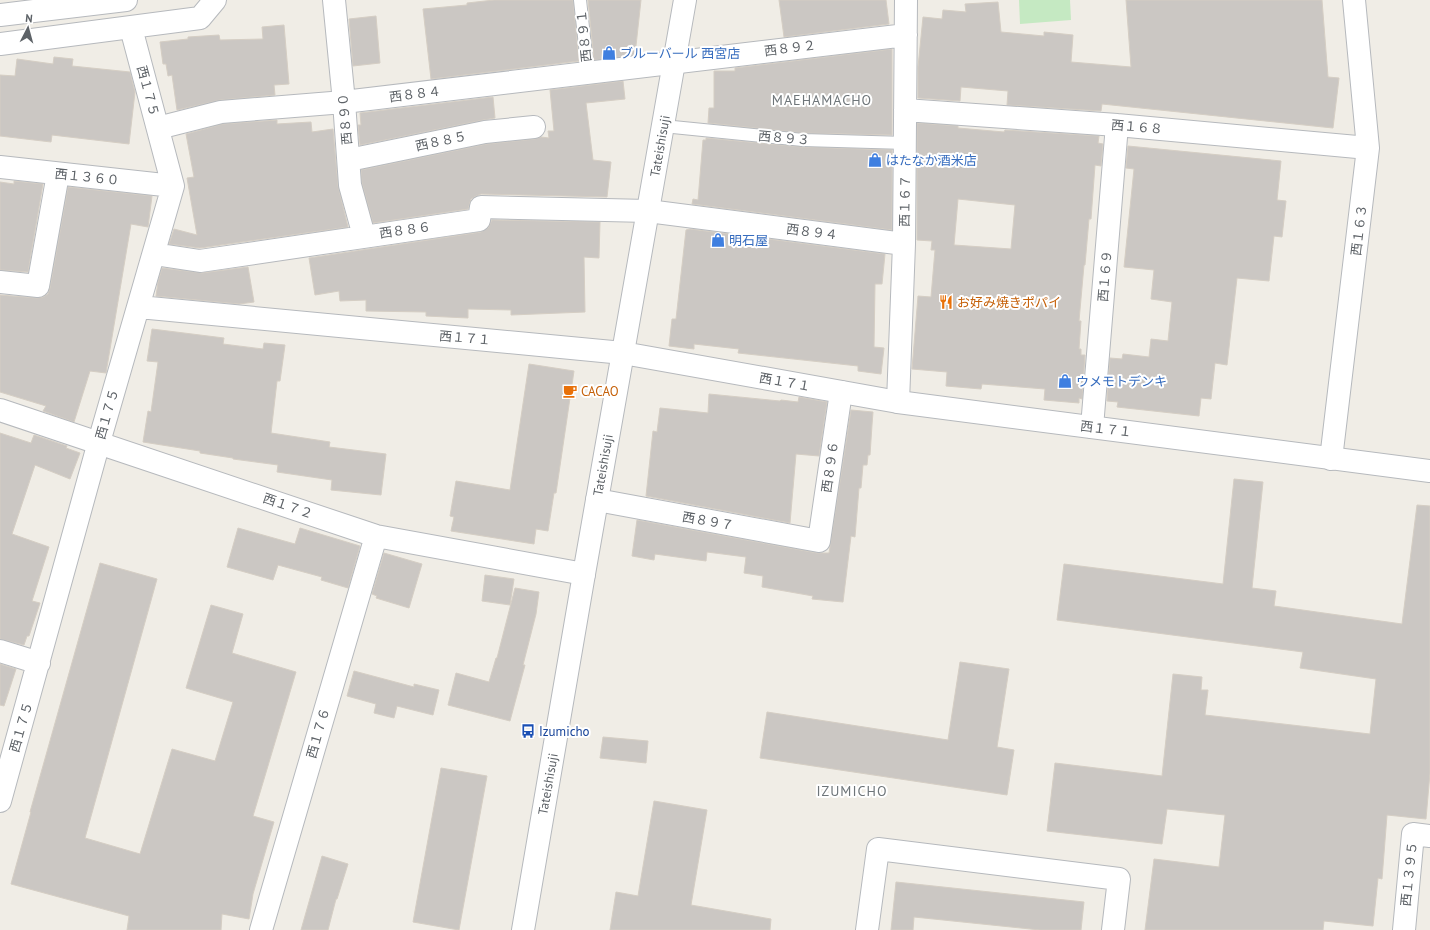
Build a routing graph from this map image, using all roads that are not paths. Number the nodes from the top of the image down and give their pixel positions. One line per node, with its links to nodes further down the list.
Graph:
1 (126, 0): 8 (street)
2 (215, 0): 9 (street)
3 (334, 0): 14 (street, 西８９０)
4 (580, 0): 13 (lane, 西８９１)
5 (685, 0): 12 (street, Tateishisuji)
6 (906, 0): 10 (street, 西１６７)
7 (1354, 0): 21 (street, 西１６３)
8 (0, 15)
9 (131, 28): 11 (street); 19 (street, 西１７５)
10 (906, 35): 12 (street, 西８９２); 15 (street, 西１６７)
11 (0, 44)
12 (674, 62): 13 (street, 西８８４); 17 (street, Tateishisuji)
13 (588, 73): 14 (street, 西８８４)
14 (344, 102): 19 (street, 西８８４); 22 (street, 西８９０)
15 (905, 110): 16 (street, 西１６８); 20 (street, 西１６７)
16 (1117, 125): 21 (street, 西１６８); 36 (street, 西１６９)
17 (663, 126): 20 (lane, 西８９３); 26 (street, Tateishisuji)
18 (534, 127): 22 (street, 西８８５)
19 (158, 128): 25 (street, 西１７５)
20 (906, 143): 28 (street, 西１６７)
21 (1368, 148): 38 (street, 西１６３)
22 (349, 160): 27 (street, 西８９０)
23 (0, 167): 24 (street, 西１３６０)
24 (58, 174): 25 (street, 西１３６０); 30 (street)
25 (173, 186): 29 (street, 西１７５)
26 (648, 211): 27 (street, 西８８６); 28 (street, 西８９４); 32 (street, Tateishisuji)
27 (364, 236): 29 (street, 西８８６)
28 (904, 244): 34 (street, 西１６７)
29 (154, 254): 31 (street, 西１７５)
30 (0, 282)
31 (139, 307): 32 (street, 西１７１); 37 (street, 西１７５)
32 (623, 353): 33 (street, 西１７１); 40 (street, Tateishisuji)
33 (841, 392): 34 (street, 西１７１); 42 (street, 西８９６)
34 (898, 402): 36 (street, 西１７１)
35 (0, 410): 37 (street, 西１７２)
36 (1092, 427): 38 (street, 西１７１)
37 (99, 442): 41 (street, 西１７２); 45 (street, 西１７５)
38 (1330, 459): 39 (street, 西１７１)
39 (1430, 471)
40 (597, 500): 42 (street, 西８９７); 43 (street, Tateishisuji)
41 (376, 536): 43 (street, 西１７２); 48 (street, 西１７６)
42 (819, 541)
43 (584, 574): 49 (street, Tateishisuji)
44 (0, 651): 45 (street)
45 (39, 663): 46 (street, 西１７５)
46 (0, 801)
47 (1430, 836): 52 (street, 西１３９５)
48 (261, 930)
49 (523, 930)
50 (867, 930): 51 (street)
51 (1113, 930)
52 (1404, 930)

